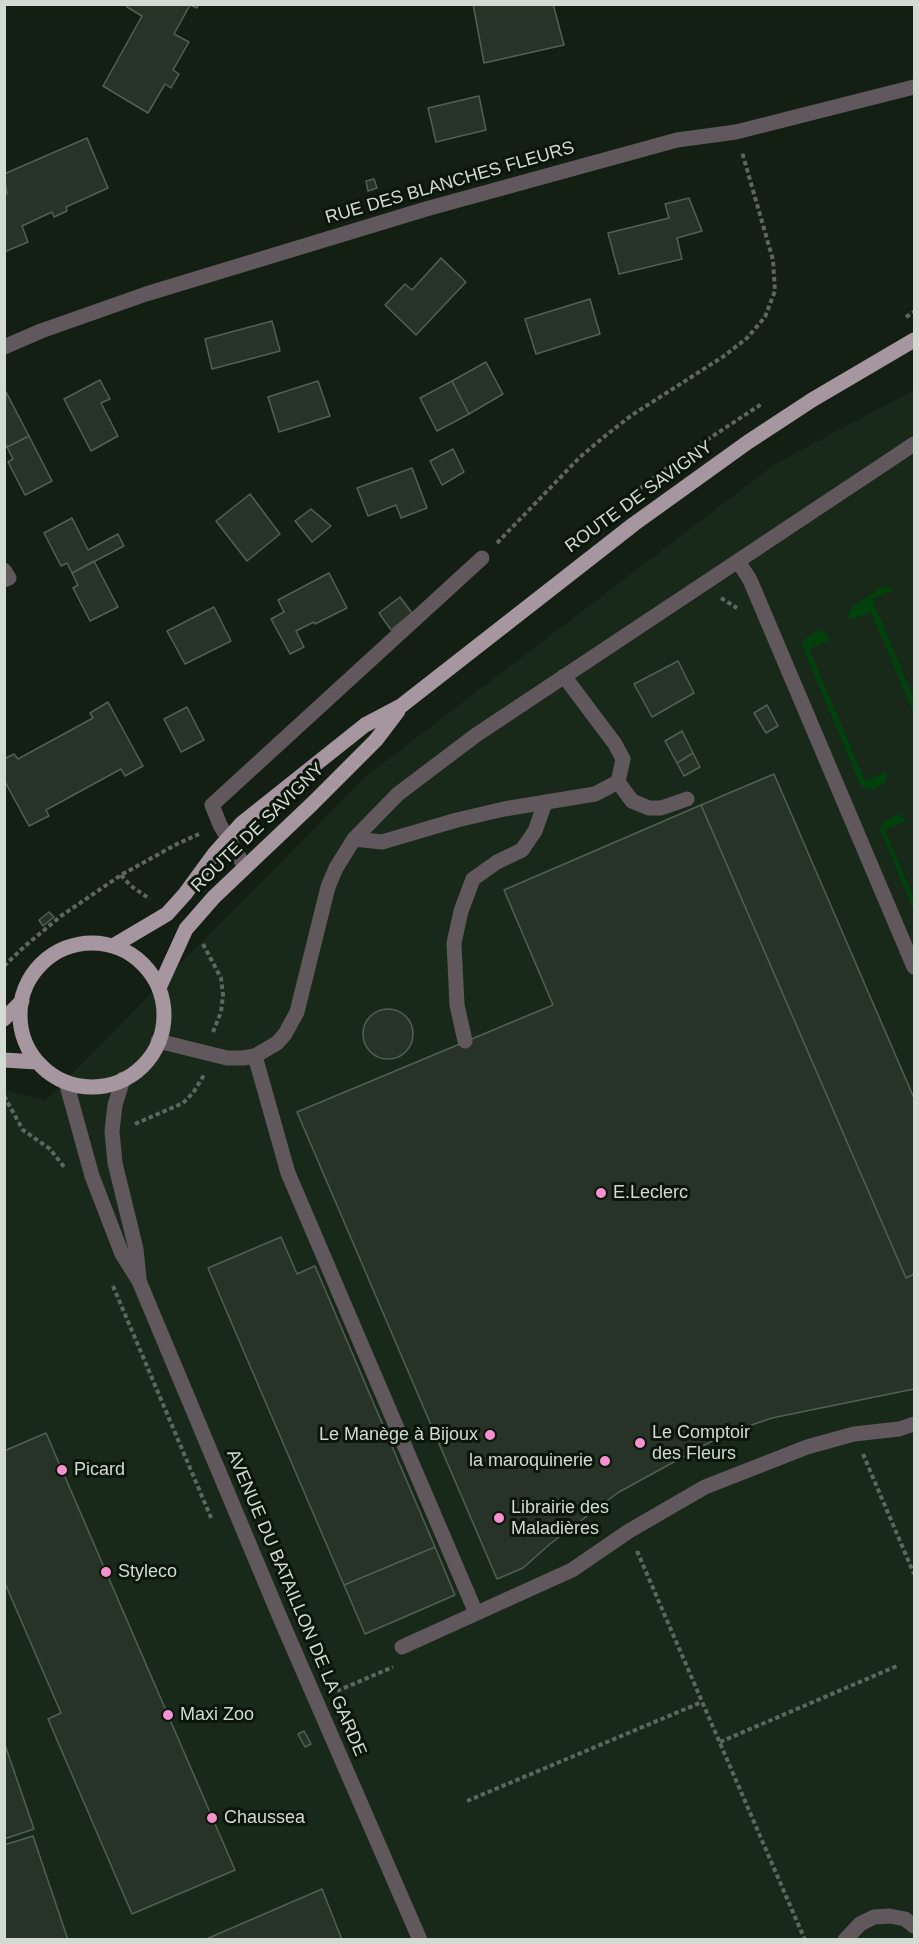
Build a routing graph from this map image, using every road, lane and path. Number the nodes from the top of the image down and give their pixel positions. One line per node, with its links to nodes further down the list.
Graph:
1 (915, 87): 2 (street, RUE DES BLANCHES FLEURS)
2 (736, 132): 4 (street, RUE DES BLANCHES FLEURS); 6 (path)
3 (915, 340): 13 (main road, ROUTE DE SAVIGNY)
4 (4, 347)
5 (915, 444): 7 (street)
6 (482, 558): 17 (street)
7 (738, 561): 10 (street); 24 (street)
8 (4, 570): 9 (street)
9 (4, 580)
10 (698, 587): 11 (path); 12 (street)
11 (739, 610)
12 (564, 676): 14 (street); 18 (street)
13 (401, 706): 17 (main road, ROUTE DE SAVIGNY); 19 (main road, ROUTE DE SAVIGNY)
14 (618, 782): 15 (street); 16 (street)
15 (687, 799)
16 (544, 803): 18 (street); 29 (street)
17 (224, 832): 19 (street); 20 (path); 21 (main road, ROUTE DE SAVIGNY)
18 (354, 839): 30 (street)
19 (245, 867): 25 (main road, ROUTE DE SAVIGNY)
20 (121, 875): 21 (path); 23 (path)
21 (167, 914): 22 (main road, ROUTE DE SAVIGNY)
22 (113, 945): 25 (main road); 26 (main road)
23 (4, 966)
24 (915, 967)
25 (159, 988): 28 (main road)
26 (22, 1001): 27 (main road); 32 (main road)
27 (4, 1018)
28 (158, 1041): 30 (street); 33 (main road)
29 (465, 1041)
30 (255, 1056): 44 (street)
31 (4, 1060): 32 (main road)
32 (37, 1062): 34 (main road)
33 (123, 1079): 34 (main road); 37 (street, AVENUE DU BATAILLON DE LA GARDE)
34 (66, 1082): 37 (street, AVENUE DU BATAILLON DE LA GARDE)
35 (4, 1096): 36 (path)
36 (69, 1177)
37 (139, 1281): 48 (street, AVENUE DU BATAILLON DE LA GARDE)
38 (113, 1285): 41 (path)
39 (915, 1424): 40 (street)
40 (854, 1434): 42 (street); 43 (path)
41 (214, 1524)
42 (629, 1531): 44 (street); 49 (path)
43 (915, 1574)
44 (476, 1613): 45 (street)
45 (402, 1647)
46 (397, 1665): 48 (path)
47 (897, 1666): 50 (path)
48 (310, 1689): 53 (street, AVENUE DU BATAILLON DE LA GARDE)
49 (702, 1702): 50 (path); 51 (path)
50 (720, 1742): 54 (path)
51 (467, 1801)
52 (915, 1926): 55 (street)
53 (420, 1940)
54 (805, 1940)
55 (845, 1940)

